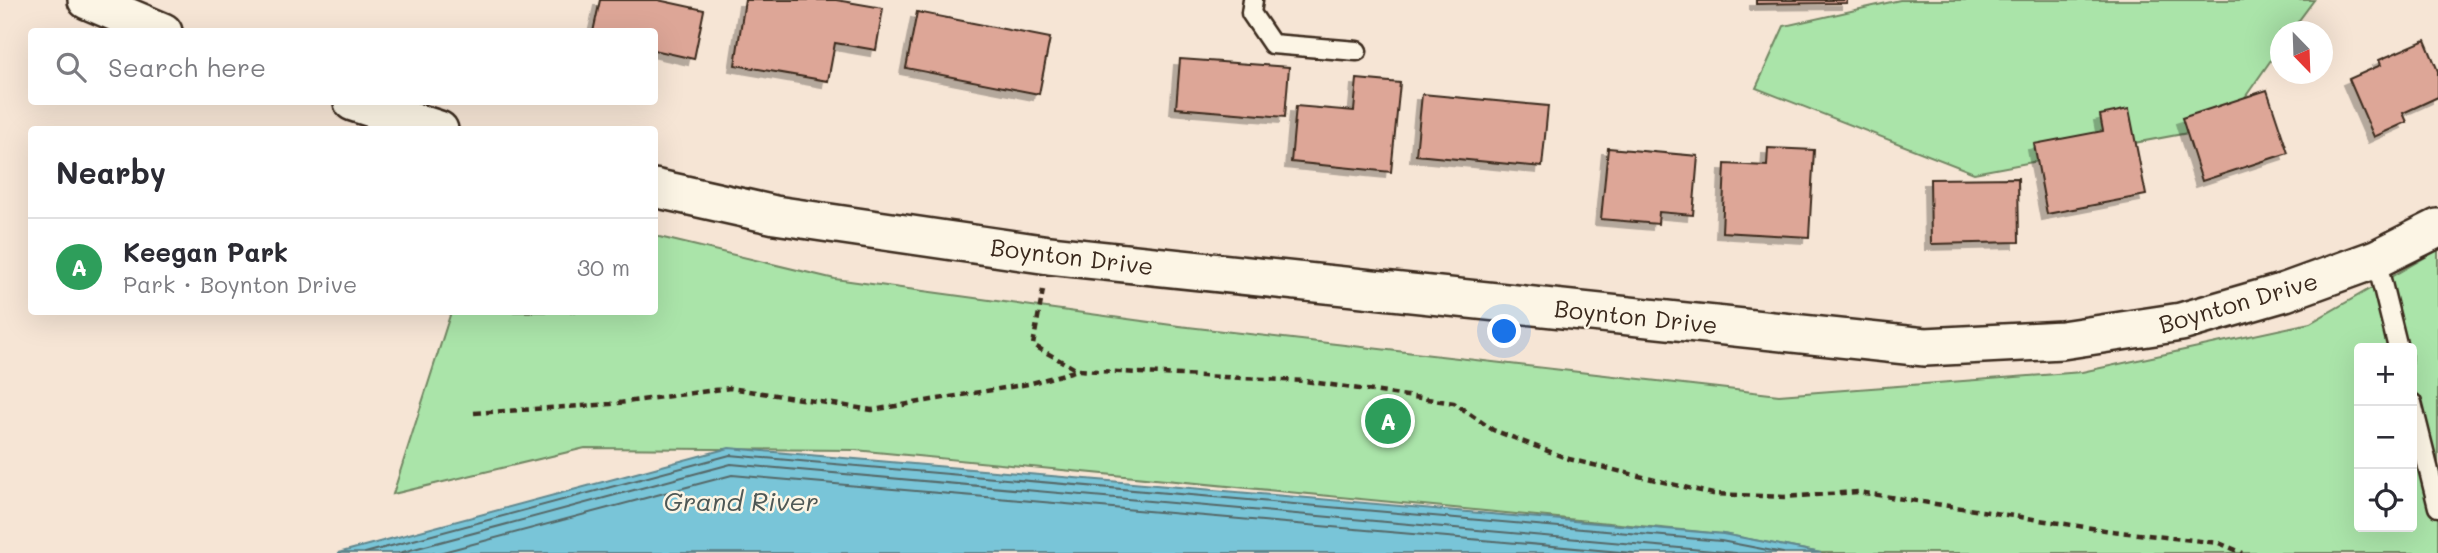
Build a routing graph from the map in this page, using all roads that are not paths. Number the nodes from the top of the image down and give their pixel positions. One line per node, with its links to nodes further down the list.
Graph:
1 (87, 0): 3 (street)
2 (1253, 0): 4 (lane)
3 (154, 28)
4 (1357, 51)
5 (362, 105): 6 (street)
6 (427, 126)
7 (658, 189): 9 (street, Boynton Drive)
8 (2438, 229): 9 (street, Boynton Drive)
9 (2376, 259): 10 (lane)
10 (2397, 343)
11 (2413, 406): 12 (lane)
12 (2438, 507)

